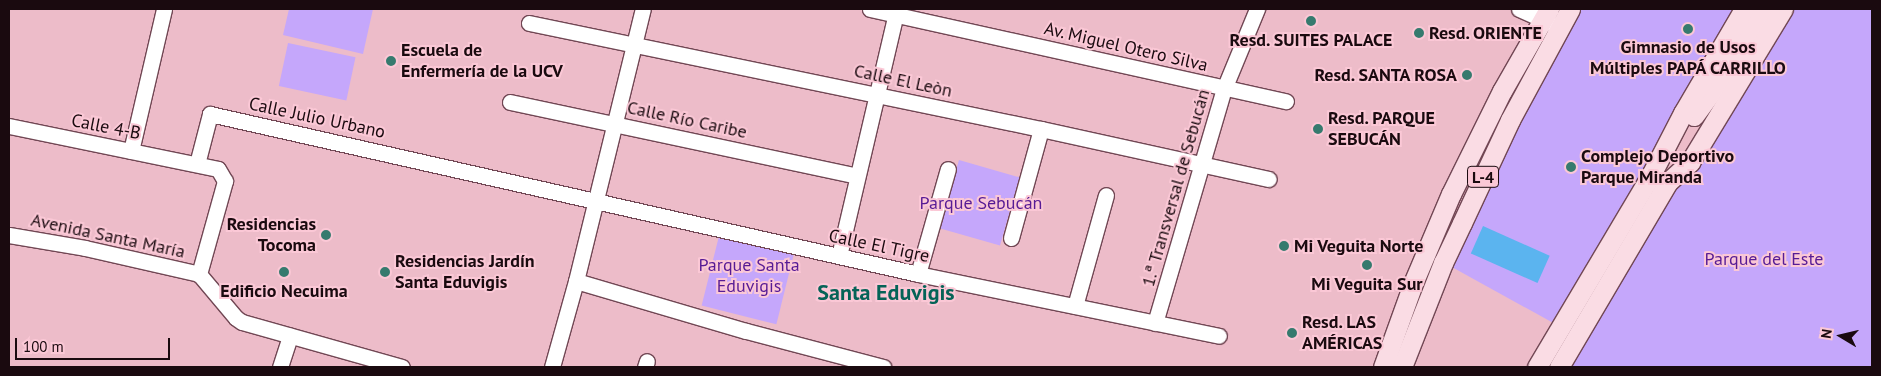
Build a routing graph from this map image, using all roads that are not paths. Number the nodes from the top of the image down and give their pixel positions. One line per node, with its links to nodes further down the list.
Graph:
1 (164, 9): 21 (street)
2 (643, 9): 13 (street)
3 (870, 9): 10 (street, Av. Miguel Otero Silva)
4 (1257, 9): 14 (street, 1.ª Transversal de Sebucán)
5 (1519, 9): 11 (street)
6 (1570, 9): 11 (main road, L-4)
7 (1744, 9): 26 (main road)
8 (1764, 9): 26 (main road)
9 (1783, 9): 26 (main road)
10 (897, 12): 14 (street, Av. Miguel Otero Silva); 15 (street)
11 (1550, 18): 45 (main road, L-4); 46 (main road, L-4)
12 (528, 23): 13 (street, Calle El Leòn)
13 (634, 44): 15 (street, Calle El Leòn); 18 (street)
14 (1224, 88): 16 (street, Av. Miguel Otero Silva); 23 (street, 1.ª Transversal de Sebucán)
15 (878, 95): 20 (street, Calle El Leòn); 25 (street)
16 (1286, 101)
17 (510, 102): 18 (street, Calle Río Caribe)
18 (616, 124): 25 (street, Calle Río Caribe); 29 (street)
19 (9, 126): 21 (street, Calle 4-B)
20 (1041, 129): 23 (street, Calle El Leòn); 31 (street)
21 (131, 151): 22 (street, Calle 4-B)
22 (197, 164): 29 (street, Calle Julio Urbano); 33 (street)
23 (1202, 165): 27 (street, Calle El Leòn); 37 (street, 1.ª Transversal de Sebucán)
24 (948, 168): 34 (street)
25 (857, 176): 32 (street)
26 (1660, 178): 47 (main road); 48 (main road)
27 (1269, 179)
28 (1106, 195): 36 (street)
29 (596, 202): 32 (street, Calle El Tigre); 35 (street)
30 (9, 235): 33 (street, Avenida Santa María)
31 (1011, 238)
32 (839, 256): 34 (street, Calle El Tigre)
33 (199, 274): 38 (street)
34 (918, 274): 36 (street, Calle El Tigre)
35 (576, 282): 40 (street); 43 (street)
36 (1075, 306): 37 (street, Calle El Tigre)
37 (1156, 323): 39 (street, Calle El Tigre)
38 (290, 336): 41 (street); 42 (street)
39 (1219, 336)
40 (825, 360): 44 (street)
41 (280, 367)
42 (402, 367)
43 (552, 367)
44 (883, 367)
45 (1383, 367)
46 (1402, 367)
47 (1537, 367)
48 (1559, 367)

